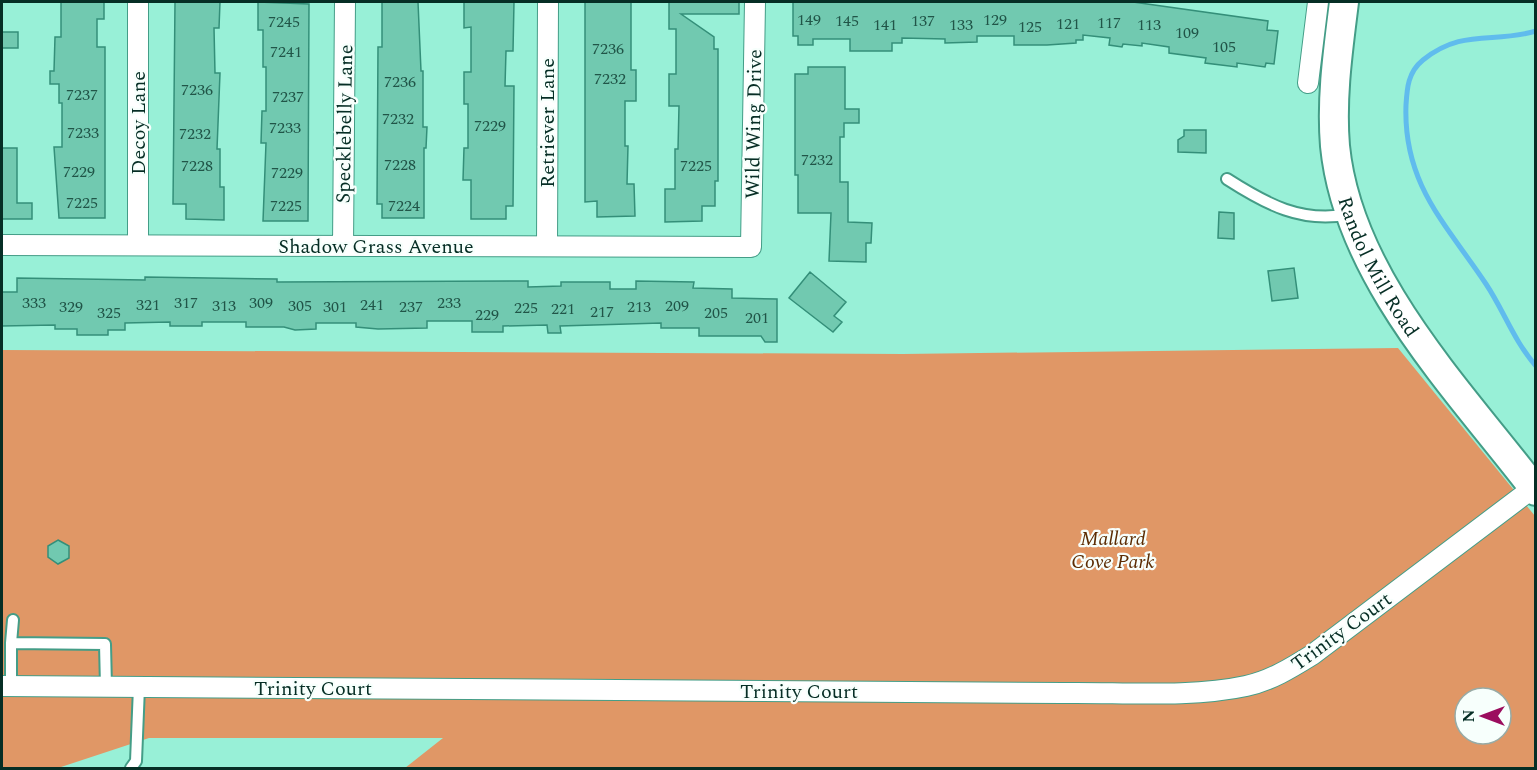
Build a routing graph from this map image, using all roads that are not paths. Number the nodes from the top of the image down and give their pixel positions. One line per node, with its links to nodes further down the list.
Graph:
1 (138, 2): 11 (street, Decoy Lane)
2 (345, 2): 13 (street, Specklebelly Lane)
3 (548, 2): 12 (street, Retriever Lane)
4 (755, 2): 14 (street, Wild Wing Drive)
5 (1318, 2): 7 (street)
6 (1344, 2): 9 (main road, Randol Mill Road)
7 (1308, 82)
8 (1227, 179): 9 (lane)
9 (1351, 214): 15 (main road, Randol Mill Road)
10 (2, 245): 11 (street, Shadow Grass Avenue)
11 (138, 245): 13 (street, Shadow Grass Avenue)
12 (547, 245): 13 (street, Shadow Grass Avenue); 14 (street, Shadow Grass Avenue)
13 (343, 246)
14 (752, 247)
15 (1534, 490): 20 (street, Trinity Court)
16 (13, 620): 17 (lane)
17 (11, 643): 18 (lane); 19 (lane)
18 (6, 686): 19 (street, Trinity Court)
19 (106, 687): 20 (street, Trinity Court)
20 (139, 687): 21 (lane)
21 (131, 768)

